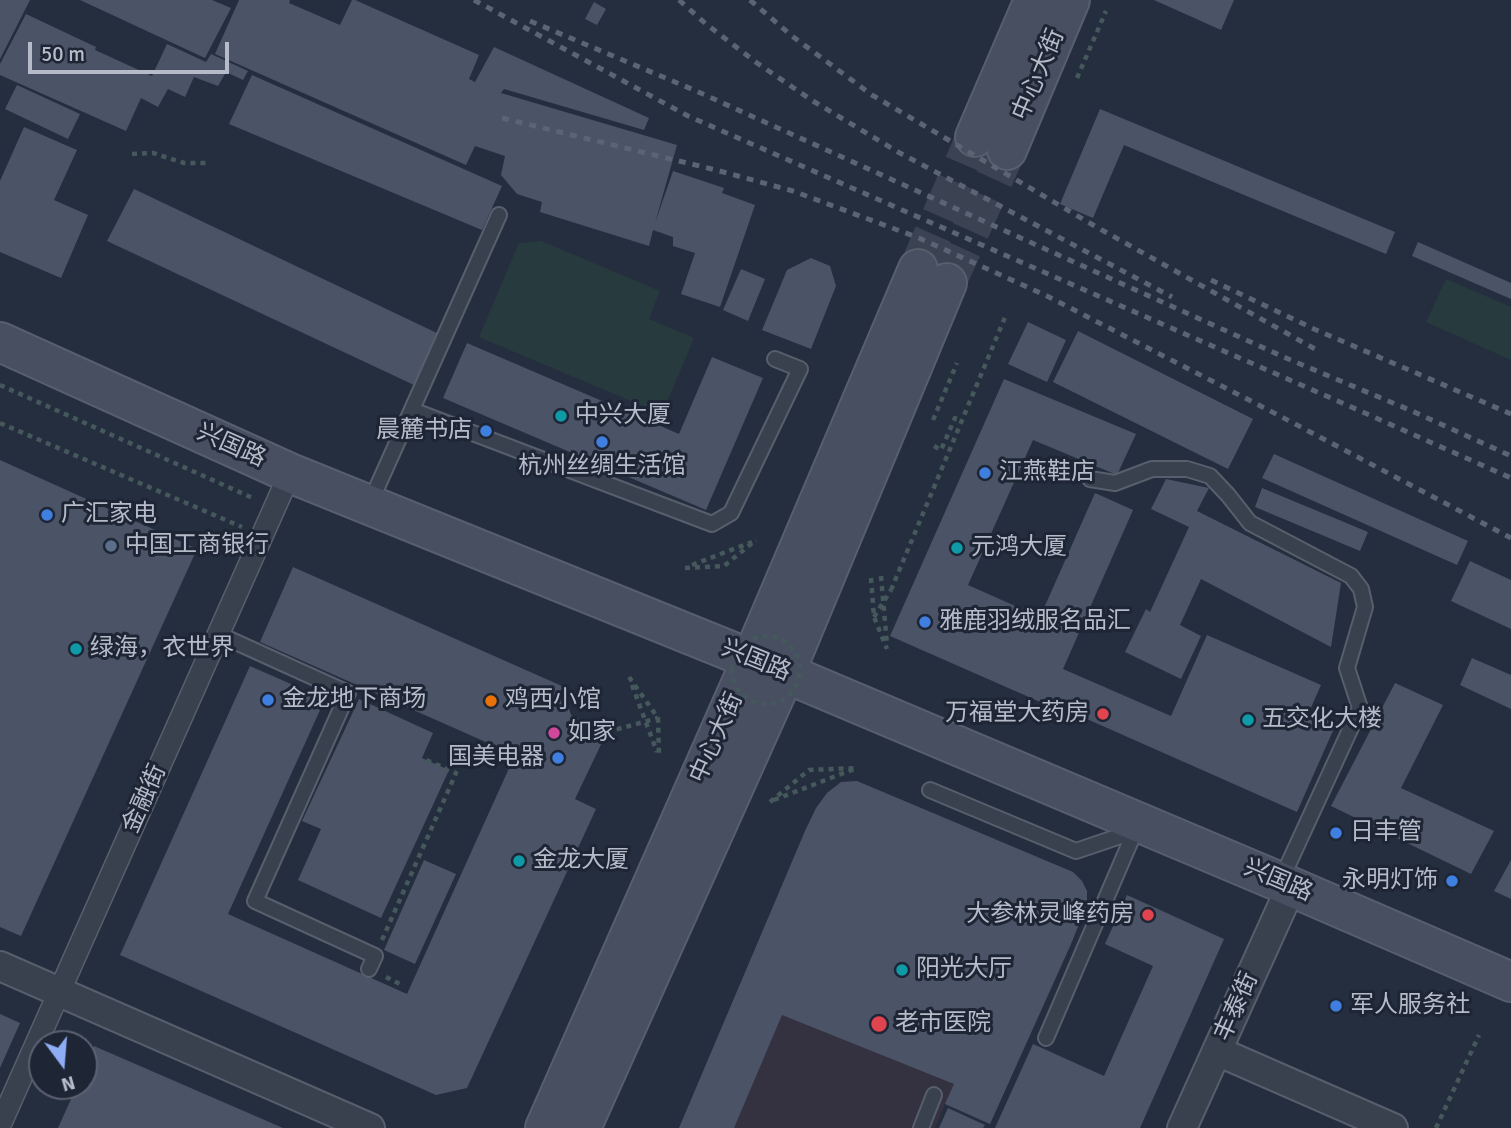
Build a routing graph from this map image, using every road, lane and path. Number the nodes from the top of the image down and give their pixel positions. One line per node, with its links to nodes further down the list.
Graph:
1 (1034, 0): 2 (main road, 中心大街)
2 (1070, 0)
3 (1106, 11): 4 (path)
4 (1077, 78)
5 (132, 154): 6 (path)
6 (209, 163)
7 (499, 215): 14 (lane)
8 (932, 276): 29 (main road, 中心大街)
9 (1006, 315): 16 (path)
10 (0, 342): 19 (main road, 兴国路)
11 (775, 359): 14 (lane)
12 (957, 363): 15 (path)
13 (0, 385): 22 (path)
14 (412, 410): 21 (lane)
15 (933, 420)
16 (962, 421): 18 (path); 27 (path, bridge)
17 (0, 423): 23 (path)
18 (934, 446)
19 (290, 473): 21 (main road, 兴国路); 22 (street, 金融街)
20 (1090, 479): 36 (lane)
21 (369, 504): 29 (main road, 兴国路)
22 (274, 508): 23 (street, 金融街)
23 (262, 536): 28 (street, 金融街)
24 (724, 566): 24 (path)
25 (881, 576): 27 (path)
26 (871, 578): 27 (path)
27 (874, 617)
28 (218, 634): 37 (lane); 40 (street, 金融街)
29 (756, 667): 29 (path, bridge); 35 (main road, 兴国路); 47 (main road, 中心大街); 48 (main road, 中心大街)
30 (658, 718): 30 (path); 31 (path, bridge)
31 (607, 732)
32 (422, 758): 37 (path)
33 (809, 770): 33 (path)
34 (930, 790): 35 (lane)
35 (1136, 827): 36 (main road, 兴国路); 42 (lane)
36 (1286, 884): 39 (main road, 兴国路); 43 (street, 丰泰街)
37 (372, 963)
38 (0, 966): 40 (street)
39 (1511, 982)
40 (60, 992): 45 (street, 金融街); 46 (street)
41 (1479, 1035): 52 (path)
42 (1046, 1038)
43 (1217, 1051): 50 (street, 丰泰街); 51 (street)
44 (934, 1094): 49 (lane)
45 (0, 1125)
46 (370, 1128)
47 (545, 1128)
48 (581, 1128)
49 (921, 1128)
50 (1182, 1128)
51 (1393, 1128)
52 (1436, 1128)

